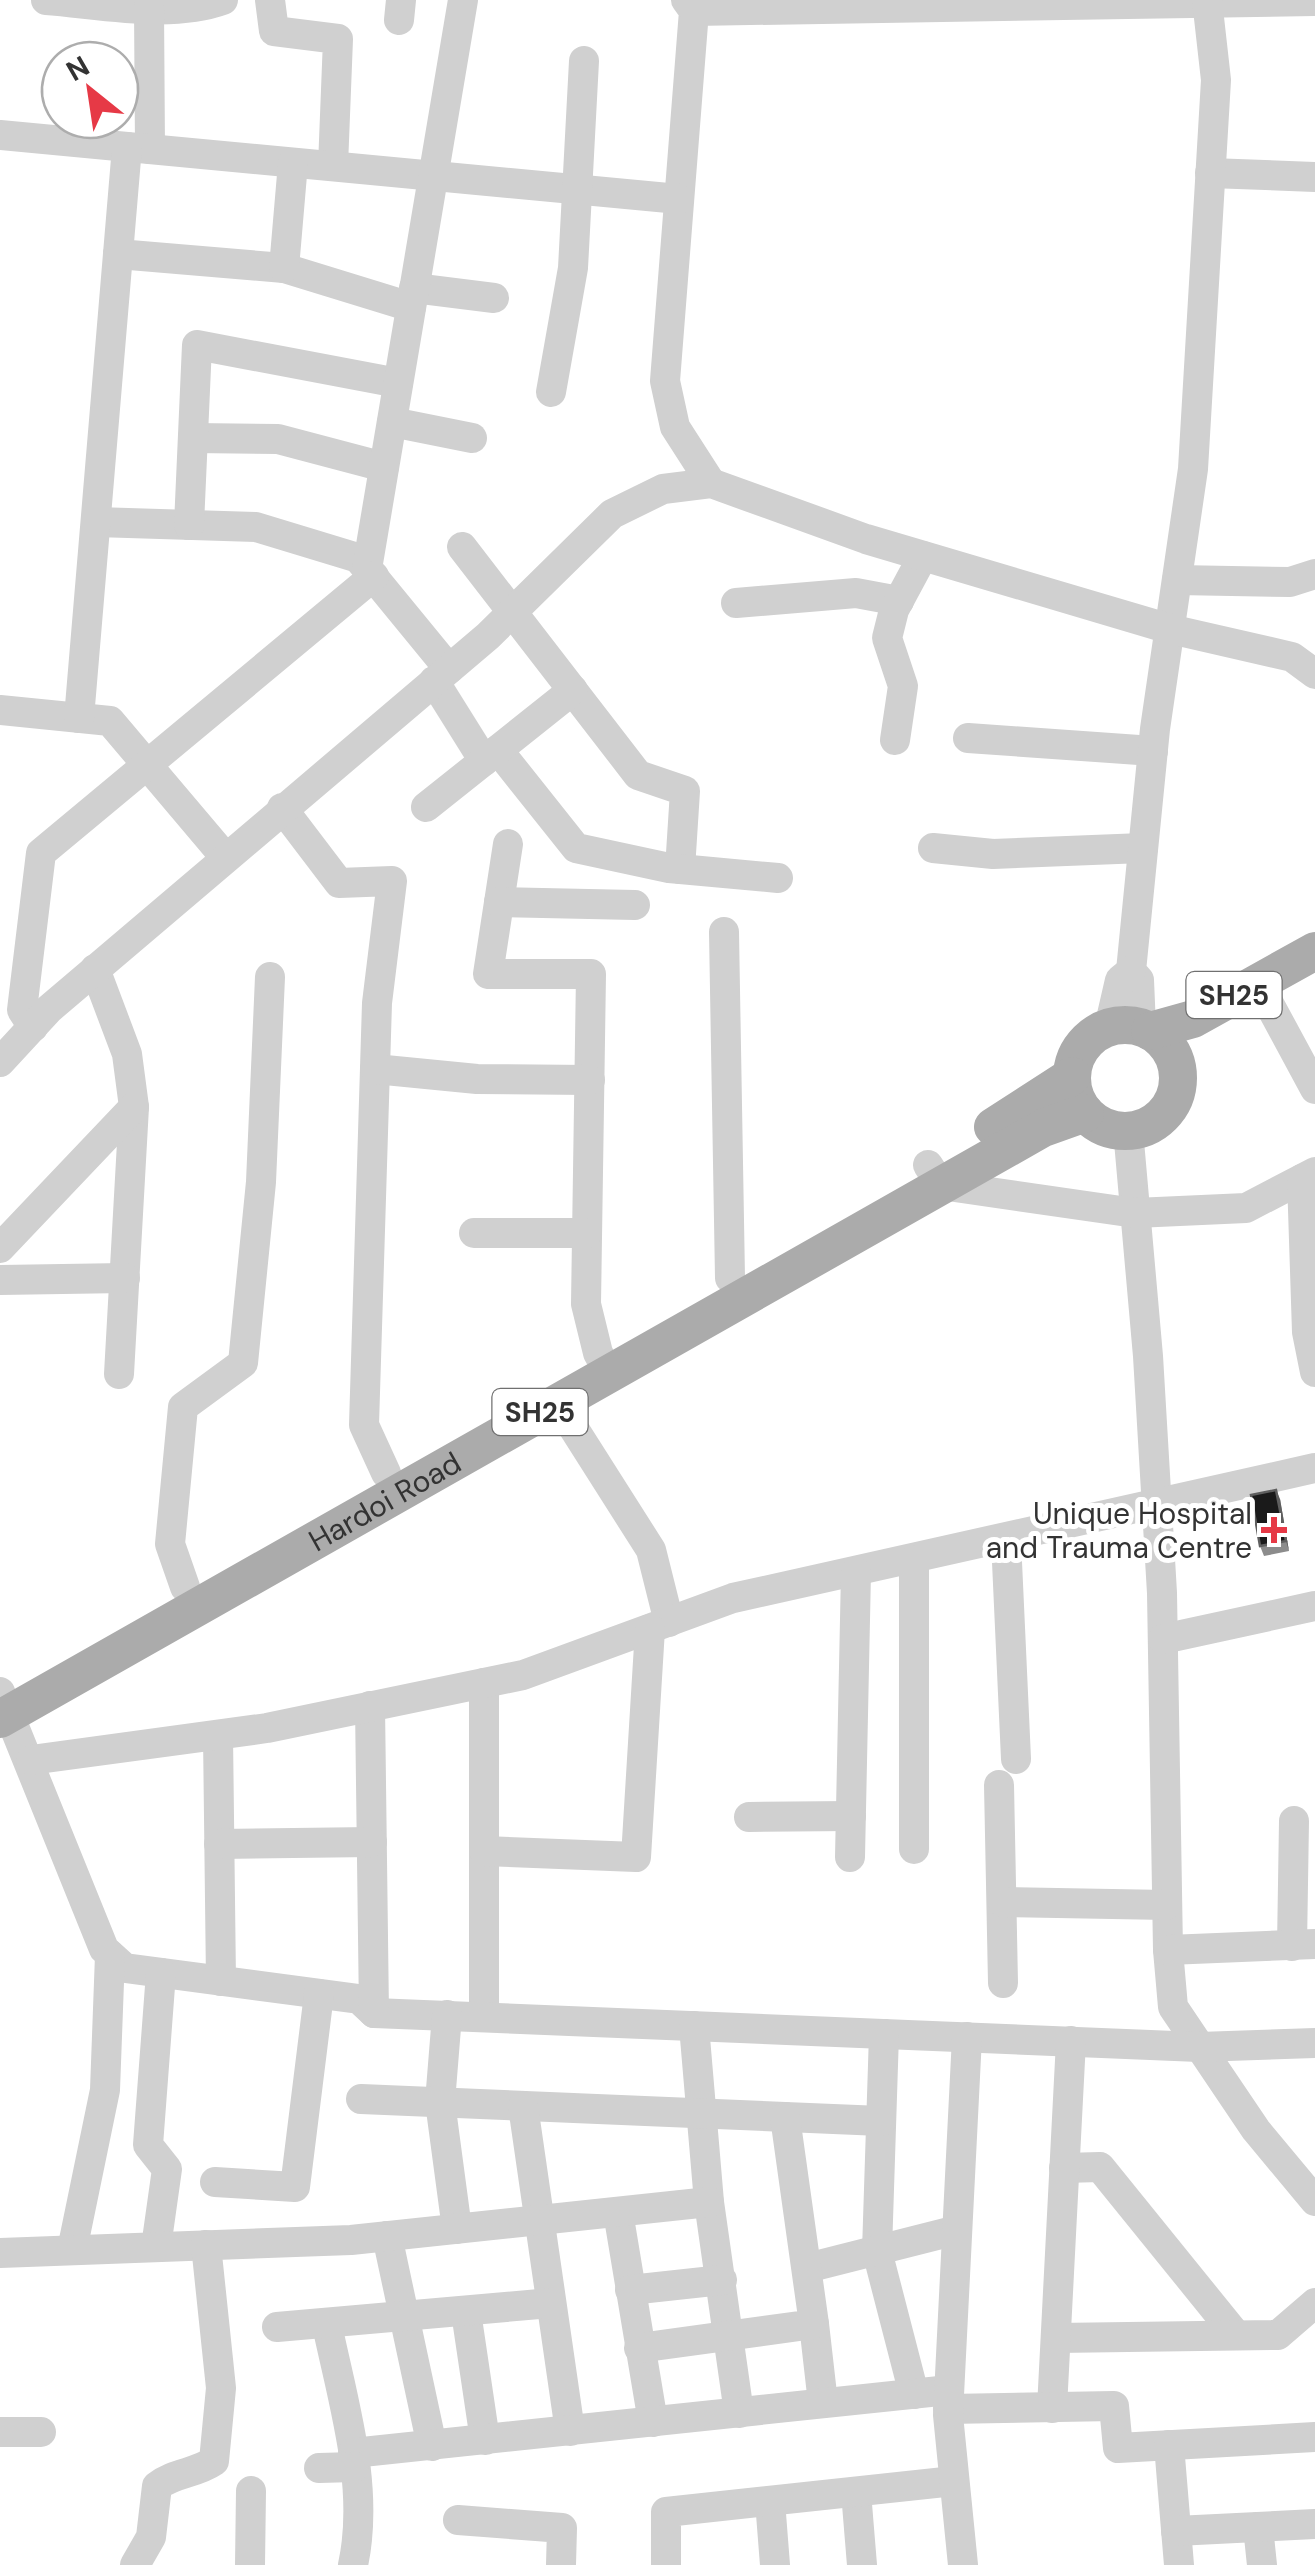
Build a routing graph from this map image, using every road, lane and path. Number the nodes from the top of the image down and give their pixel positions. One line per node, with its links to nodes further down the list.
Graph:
1 (51, 0): 8 (street)
2 (223, 0): 8 (street)
3 (270, 0): 13 (street)
4 (463, 0): 15 (street)
5 (1315, 1): 6 (street)
6 (1208, 2): 7 (street); 14 (street)
7 (690, 6): 18 (street)
8 (148, 7): 11 (street)
9 (584, 61): 17 (street)
10 (0, 136): 11 (street)
11 (139, 148): 12 (street); 19 (street)
12 (293, 163): 13 (street); 20 (street)
13 (333, 166): 15 (street)
14 (1210, 174): 16 (street); 38 (street)
15 (432, 176): 17 (street); 21 (street)
16 (1315, 177)
17 (580, 190): 18 (street); 24 (street)
18 (679, 198): 26 (street)
19 (118, 254): 20 (street); 32 (street)
20 (284, 268): 21 (street)
21 (412, 297): 22 (street); 23 (street)
22 (494, 298)
23 (398, 383): 25 (street); 27 (street)
24 (551, 392)
25 (392, 422): 28 (street); 29 (street)
26 (676, 427): 30 (street); 31 (street)
27 (193, 438): 29 (street); 33 (street)
28 (472, 438)
29 (384, 467): 36 (street)
30 (711, 483): 31 (street); 35 (street)
31 (664, 489): 41 (street)
32 (96, 522): 33 (street); 47 (street)
33 (189, 525): 36 (street)
34 (462, 547): 41 (street)
35 (923, 556): 39 (street); 42 (street)
36 (370, 573): 44 (street); 52 (street)
37 (1315, 574): 38 (street)
38 (1177, 580): 42 (street)
39 (899, 600): 40 (street); 49 (street)
40 (736, 603)
41 (514, 612): 44 (street); 45 (street)
42 (1170, 629): 43 (street); 50 (street)
43 (1315, 674)
44 (442, 675): 51 (street); 54 (street)
45 (573, 690): 51 (street); 59 (street)
46 (0, 710): 47 (street)
47 (79, 718): 52 (street)
48 (968, 738): 50 (street)
49 (894, 740)
50 (1153, 751): 57 (street)
51 (491, 755): 53 (street); 59 (street)
52 (147, 765): 58 (street); 70 (street)
53 (426, 807)
54 (282, 808): 58 (street); 74 (street)
55 (508, 844): 61 (street)
56 (933, 848): 57 (street)
57 (1143, 848): 71 (street)
58 (225, 858): 65 (street)
59 (680, 869): 60 (street)
60 (778, 878)
61 (499, 902): 62 (street); 76 (street)
62 (635, 904)
63 (724, 932): 88 (street)
64 (1315, 950): 71 (main road, SH25)
65 (95, 969): 70 (street); 78 (street)
66 (1315, 970): 68 (main road, SH25)
67 (270, 977): 100 (street)
68 (1266, 998): 72 (main road, SH25); 77 (street)
69 (0, 1024): 70 (street)
70 (32, 1027): 73 (street)
71 (1133, 1028): 72 (main road, SH25); 75 (main road, SH25)
72 (1175, 1059): 80 (main road, SH25)
73 (0, 1062)
74 (375, 1070): 76 (street); 95 (street)
75 (1072, 1076): 79 (main road); 81 (main road, Hardoi Road / SH25)
76 (590, 1080): 85 (street)
77 (1315, 1088)
78 (134, 1107): 86 (street); 87 (street)
79 (1085, 1113): 80 (main road); 81 (main road, Hardoi Road / SH25)
80 (1128, 1130): 83 (street)
81 (935, 1175): 83 (street); 88 (main road, Hardoi Road / SH25); 90 (main road, Hardoi Road / SH25)
82 (1308, 1176): 83 (street); 91 (street)
83 (1136, 1213): 96 (street)
84 (474, 1233): 85 (street)
85 (587, 1234): 90 (street)
86 (0, 1248)
87 (125, 1278): 89 (street); 92 (street)
88 (730, 1278): 90 (main road, Hardoi Road / SH25)
89 (0, 1280)
90 (604, 1363): 93 (main road, Hardoi Road / SH25); 95 (main road, Hardoi Road / SH25)
91 (1315, 1372)
92 (120, 1374)
93 (557, 1402): 102 (street); 105 (main road, Hardoi Road / SH25)
94 (1315, 1468): 96 (street)
95 (386, 1473): 100 (main road, Hardoi Road / SH25)
96 (1157, 1505): 97 (street); 103 (street)
97 (1006, 1540): 98 (street); 109 (street)
98 (914, 1560): 99 (street); 116 (street)
99 (856, 1572): 102 (street); 111 (street)
100 (185, 1587): 105 (main road, Hardoi Road / SH25)
101 (1315, 1606): 103 (street)
102 (659, 1626): 104 (street); 117 (street)
103 (1163, 1639): 120 (street)
104 (484, 1683): 106 (street); 117 (street)
105 (3, 1704): 108 (street)
106 (370, 1706): 107 (street); 114 (street)
107 (218, 1734): 108 (street); 115 (street)
108 (31, 1760): 123 (street)
109 (1016, 1760)
110 (999, 1786): 119 (street)
111 (851, 1816): 112 (street); 118 (street)
112 (750, 1817)
113 (1294, 1821): 121 (street)
114 (372, 1842): 115 (street); 128 (street)
115 (219, 1844): 125 (street)
116 (914, 1848)
117 (484, 1851): 130 (street)
118 (850, 1857)
119 (1003, 1902): 120 (street); 126 (street)
120 (1167, 1905): 122 (street)
121 (1304, 1945): 122 (street)
122 (1168, 1950): 136 (street)
123 (110, 1955): 124 (street); 154 (street)
124 (162, 1973): 125 (street); 153 (street)
125 (220, 1981): 127 (street)
126 (1003, 1983)
127 (319, 1994): 128 (street); 144 (street)
128 (374, 2013): 129 (street)
129 (447, 2016): 130 (street); 138 (street)
130 (484, 2017): 131 (street)
131 (694, 2026): 132 (street); 140 (street)
132 (884, 2034): 133 (street); 142 (street)
133 (967, 2037): 134 (street); 150 (street)
134 (1070, 2042): 136 (street); 143 (street)
135 (1315, 2043): 136 (street)
136 (1199, 2047): 145 (street)
137 (361, 2099): 138 (street)
138 (440, 2102): 139 (street); 149 (street)
139 (523, 2106): 140 (street); 148 (street)
140 (702, 2113): 141 (street); 146 (street)
141 (785, 2117): 142 (street); 157 (street)
142 (881, 2121): 156 (street)
143 (1064, 2168): 167 (street); 169 (street)
144 (215, 2182)
145 (1315, 2201)
146 (709, 2202): 147 (street); 158 (street)
147 (618, 2212): 148 (street); 159 (street)
148 (538, 2220): 149 (street); 161 (street)
149 (457, 2229): 151 (street)
150 (957, 2230): 156 (street); 172 (street)
151 (387, 2236): 152 (street); 163 (street)
152 (206, 2245): 153 (street); 194 (street)
153 (156, 2248): 154 (street)
154 (72, 2250): 155 (street)
155 (0, 2252)
156 (877, 2252): 157 (street); 171 (street)
157 (807, 2268): 164 (street)
158 (722, 2280): 159 (street); 168 (street)
159 (630, 2290): 170 (street)
160 (1315, 2302): 167 (street)
161 (551, 2303): 162 (street); 177 (street)
162 (466, 2312): 163 (street); 181 (street)
163 (404, 2318): 166 (street); 183 (street)
164 (814, 2324): 168 (street); 173 (street)
165 (277, 2326): 166 (street)
166 (328, 2326): 184 (street)
167 (1236, 2335): 169 (street)
168 (731, 2338): 170 (street); 175 (street)
169 (1056, 2338): 174 (street)
170 (639, 2348): 176 (street)
171 (914, 2394): 172 (street); 173 (street)
172 (948, 2400): 174 (street); 186 (street)
173 (823, 2403): 175 (street)
174 (1052, 2408): 182 (street)
175 (739, 2412): 176 (street)
176 (653, 2422): 177 (street)
177 (570, 2431): 181 (street)
178 (0, 2432): 179 (street)
179 (42, 2432)
180 (1315, 2437): 182 (street)
181 (486, 2440): 183 (street)
182 (1169, 2445): 193 (street)
183 (432, 2446): 184 (street)
184 (354, 2460): 185 (street); 196 (street)
185 (319, 2468)
186 (954, 2481): 188 (street); 201 (street)
187 (251, 2491): 195 (street)
188 (856, 2492): 189 (street); 200 (street)
189 (770, 2501): 198 (street); 199 (street)
190 (458, 2520): 197 (street)
191 (1315, 2524): 192 (street)
192 (1258, 2527): 193 (street); 203 (street)
193 (1176, 2532): 202 (street)
194 (134, 2565)
195 (250, 2565)
196 (353, 2565)
197 (561, 2565)
198 (666, 2565)
199 (775, 2565)
200 (862, 2565)
201 (963, 2565)
202 (1179, 2565)
203 (1262, 2565)

